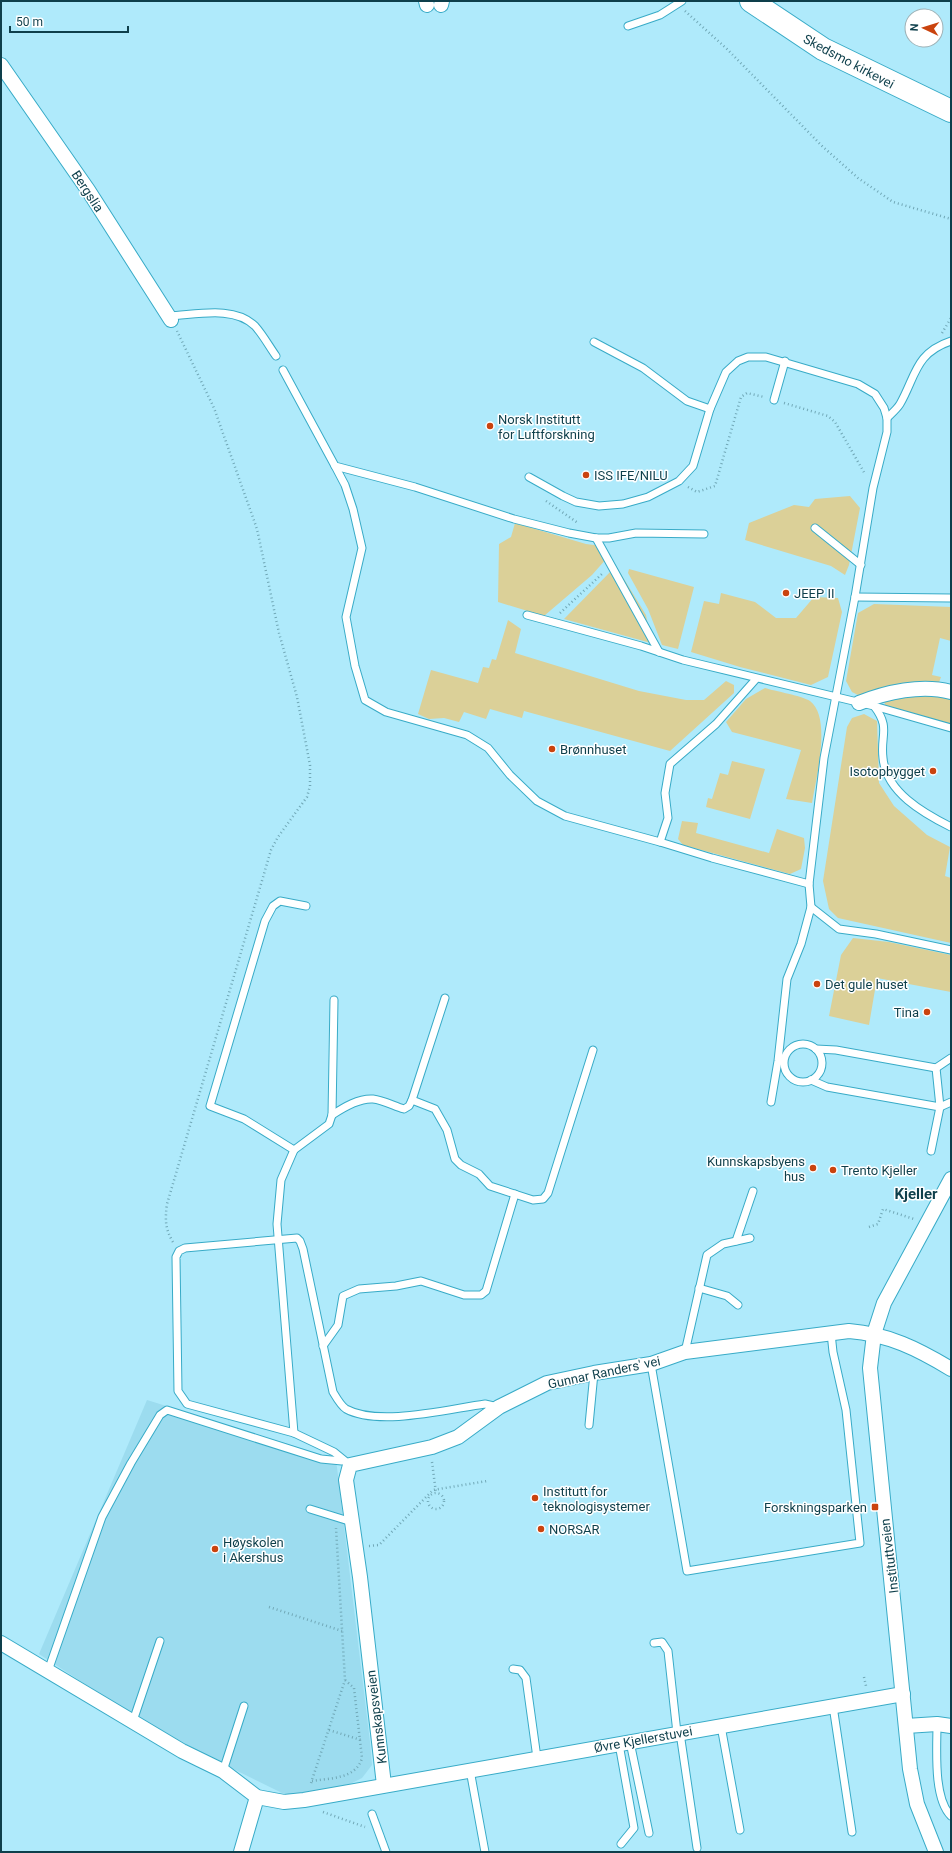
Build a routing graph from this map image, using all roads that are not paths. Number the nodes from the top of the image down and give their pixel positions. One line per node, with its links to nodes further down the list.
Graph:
1 (751, 1): 5 (highway, Skedsmo kirkevei)
2 (679, 3): 3 (lane)
3 (628, 26)
4 (1, 64): 6 (street, Bergslia)
5 (951, 111)
6 (170, 318): 9 (lane)
7 (951, 341): 14 (lane)
8 (594, 342): 13 (lane)
9 (276, 356)
10 (784, 361): 12 (lane); 13 (lane); 14 (lane)
11 (283, 370): 15 (lane)
12 (774, 400)
13 (710, 409): 16 (lane)
14 (887, 418): 20 (lane)
15 (335, 466): 19 (lane); 32 (lane)
16 (529, 477)
17 (815, 528): 20 (lane)
18 (704, 534): 19 (lane)
19 (596, 538): 24 (lane)
20 (860, 565): 21 (lane)
21 (855, 597): 22 (lane); 27 (lane)
22 (951, 598)
23 (527, 615): 24 (lane)
24 (659, 652): 25 (lane)
25 (756, 679): 27 (lane); 32 (lane)
26 (951, 692): 28 (street)
27 (835, 696): 28 (lane); 33 (lane)
28 (859, 703): 29 (lane)
29 (874, 706): 30 (lane); 31 (lane)
30 (951, 728)
31 (951, 827)
32 (660, 842): 33 (lane)
33 (809, 884): 35 (lane)
34 (306, 906): 50 (lane)
35 (811, 908): 36 (lane); 42 (lane)
36 (951, 950)
37 (445, 998): 45 (lane)
38 (334, 1000): 49 (lane)
39 (816, 1049): 42 (lane); 43 (lane); 44 (lane)
40 (594, 1050): 54 (lane)
41 (951, 1058): 43 (lane)
42 (781, 1061): 44 (lane); 46 (lane)
43 (936, 1068): 48 (lane)
44 (811, 1080): 48 (lane)
45 (412, 1100): 49 (lane); 54 (lane)
46 (771, 1102)
47 (951, 1102): 48 (lane)
48 (940, 1107): 51 (lane)
49 (332, 1114): 50 (lane)
50 (294, 1150): 56 (lane)
51 (931, 1151)
52 (951, 1180): 61 (street, Instituttveien)
53 (753, 1191): 57 (lane)
54 (515, 1194): 62 (lane)
55 (750, 1238): 57 (lane)
56 (278, 1240): 62 (lane); 69 (lane); 69 (lane)
57 (736, 1241): 58 (lane)
58 (699, 1288): 59 (lane); 63 (lane)
59 (738, 1305)
60 (831, 1333): 61 (street, Gunnar Randers' vei); 63 (street, Gunnar Randers' vei); 64 (lane)
61 (874, 1334): 65 (street, Gunnar Randers' vei); 78 (street, Instituttveien)
62 (323, 1346): 67 (lane)
63 (685, 1352): 64 (street, Gunnar Randers' vei)
64 (651, 1364): 66 (street, Gunnar Randers' vei)
65 (951, 1369)
66 (594, 1373): 67 (street, Gunnar Randers' vei); 68 (lane)
67 (499, 1407): 70 (street, Gunnar Randers' vei)
68 (589, 1425)
69 (294, 1433): 70 (lane)
70 (346, 1463): 72 (street, Kunnskapsveien); 77 (lane)
71 (310, 1509): 72 (lane)
72 (352, 1522): 91 (street, Kunnskapsveien)
73 (160, 1641): 81 (lane)
74 (1, 1643): 77 (street)
75 (654, 1643): 86 (lane)
76 (513, 1669): 88 (lane)
77 (48, 1671): 81 (street)
78 (903, 1694): 80 (street, Øvre Kjellerstuvei); 84 (street, Instituttveien)
79 (244, 1706): 90 (lane)
80 (833, 1706): 83 (street, Øvre Kjellerstuvei); 96 (lane)
81 (133, 1721): 90 (street)
82 (937, 1724): 84 (street); 85 (street); 94 (lane)
83 (721, 1726): 86 (street, Øvre Kjellerstuvei); 95 (lane)
84 (906, 1726): 103 (street, Instituttveien)
85 (951, 1726)
86 (679, 1733): 87 (street, Øvre Kjellerstuvei); 99 (lane)
87 (624, 1743): 88 (street, Øvre Kjellerstuvei); 97 (lane); 98 (lane)
88 (537, 1758): 89 (street, Øvre Kjellerstuvei)
89 (470, 1770): 91 (street, Øvre Kjellerstuvei); 102 (lane)
90 (223, 1771): 92 (street)
91 (384, 1785): 92 (street)
92 (257, 1798): 100 (street)
93 (372, 1814): 101 (lane)
94 (951, 1816)
95 (740, 1830)
96 (852, 1832)
97 (650, 1833)
98 (621, 1844)
99 (697, 1848)
100 (241, 1852)
101 (386, 1852)
102 (484, 1852)
103 (936, 1852)

